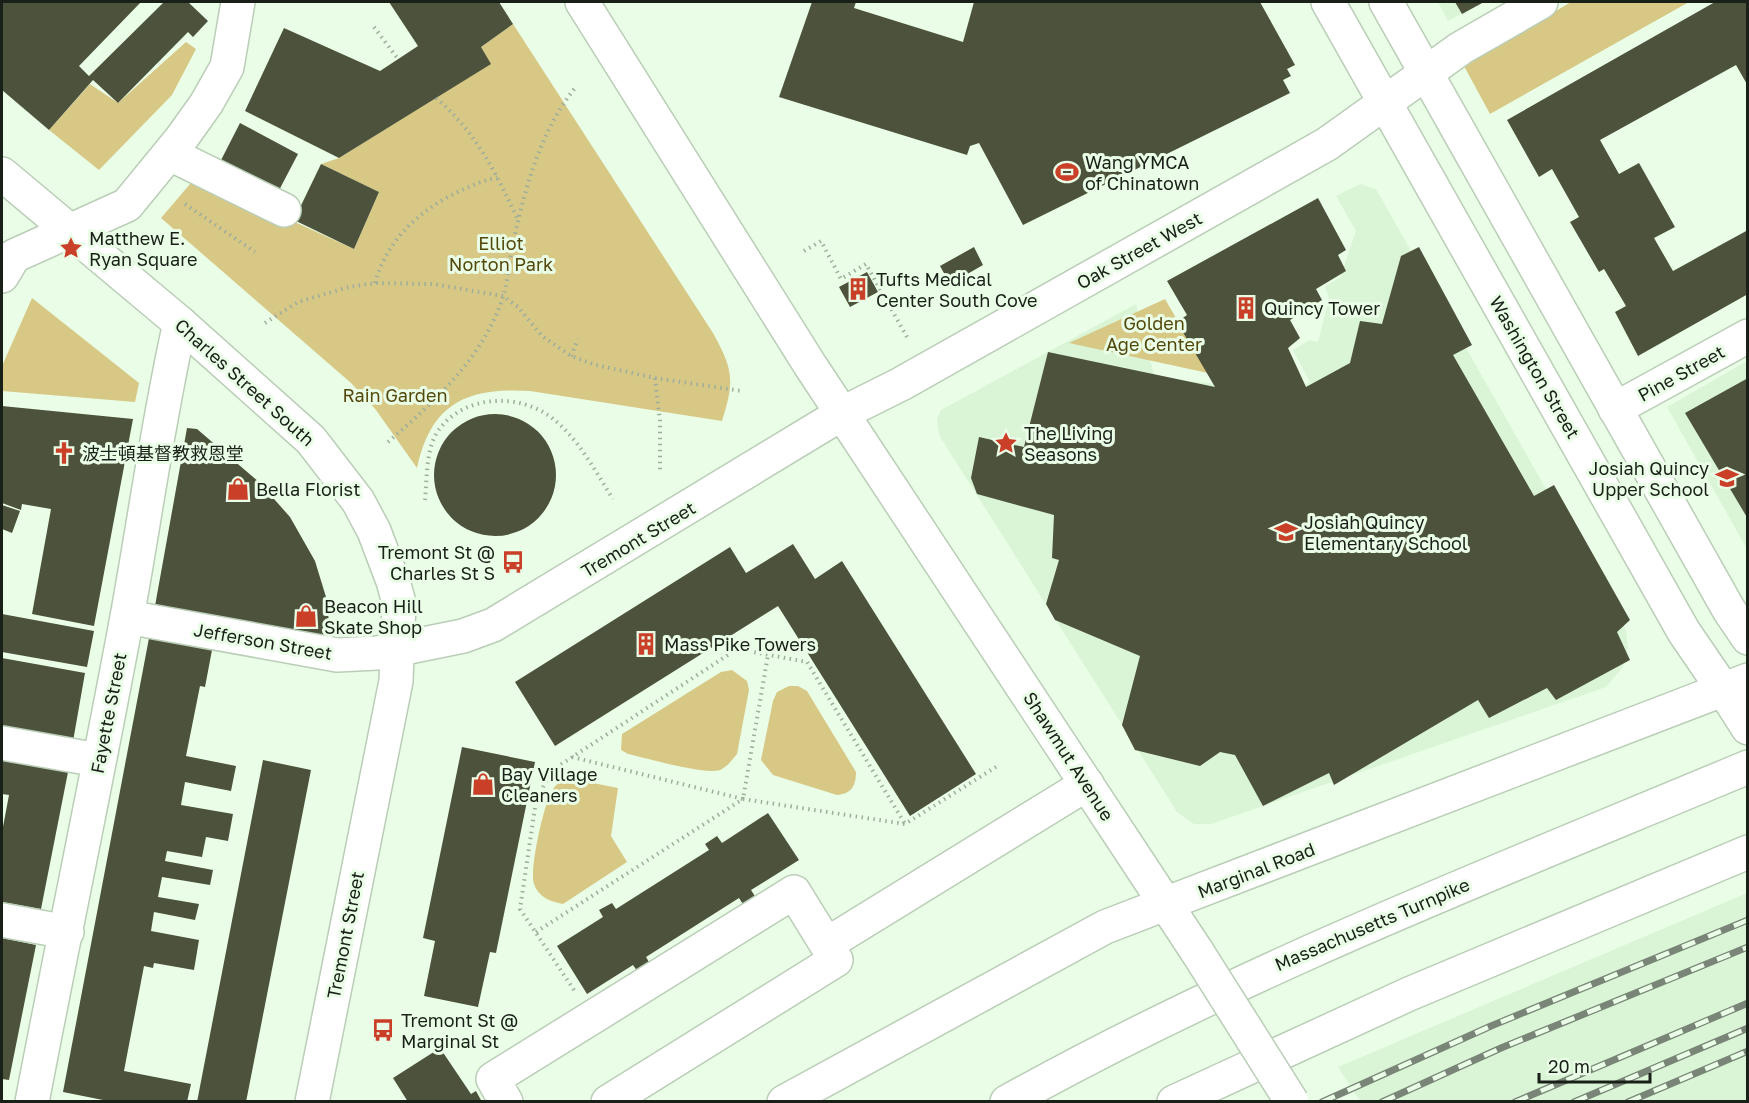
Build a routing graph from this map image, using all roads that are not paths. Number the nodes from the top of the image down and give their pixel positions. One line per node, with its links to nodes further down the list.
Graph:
1 (238, 2): 8 (main road)
2 (582, 2): 16 (main road)
3 (1328, 2): 7 (main road, Washington Street)
4 (1386, 2): 6 (main road)
5 (1541, 2): 6 (main road, Oak Street West)
6 (1427, 74): 7 (main road, Oak Street West); 15 (main road)
7 (1386, 102): 16 (main road, Oak Street West); 20 (main road, Washington Street)
8 (170, 154): 10 (main road); 11 (main road)
9 (2, 174): 11 (main road, Charles Street South)
10 (284, 210)
11 (69, 230): 12 (main road); 13 (main road, Charles Street South)
12 (2, 276)
13 (180, 323): 17 (main road, Fayette Street); 19 (main road, Charles Street South)
14 (1748, 336): 15 (main road, Pine Street)
15 (1615, 409): 18 (main road)
16 (843, 413): 19 (main road, Tremont Street); 25 (main road, Shawmut Avenue)
17 (127, 617): 19 (main road, Jefferson Street); 23 (main road, Fayette Street)
18 (1748, 638)
19 (399, 649): 32 (main road, Tremont Street)
20 (1735, 684): 21 (main road, Washington Street); 27 (main road, Marginal Road)
21 (1746, 725)
22 (2, 743): 23 (main road)
23 (98, 760): 29 (main road, Fayette Street)
24 (1748, 767): 36 (main road, Massachusetts Turnpike)
25 (1087, 784): 27 (main road, Shawmut Avenue); 30 (main road)
26 (1748, 852): 37 (main road)
27 (1166, 904): 35 (main road, Marginal Road); 38 (main road, Shawmut Avenue, bridge)
28 (2, 920): 29 (main road)
29 (67, 932): 31 (main road, Fayette Street)
30 (827, 944): 33 (main road); 34 (main road)
31 (32, 1101)
32 (312, 1101)
33 (507, 1101)
34 (608, 1101)
35 (784, 1101)
36 (1007, 1101)
37 (1174, 1101)
38 (1292, 1101)

